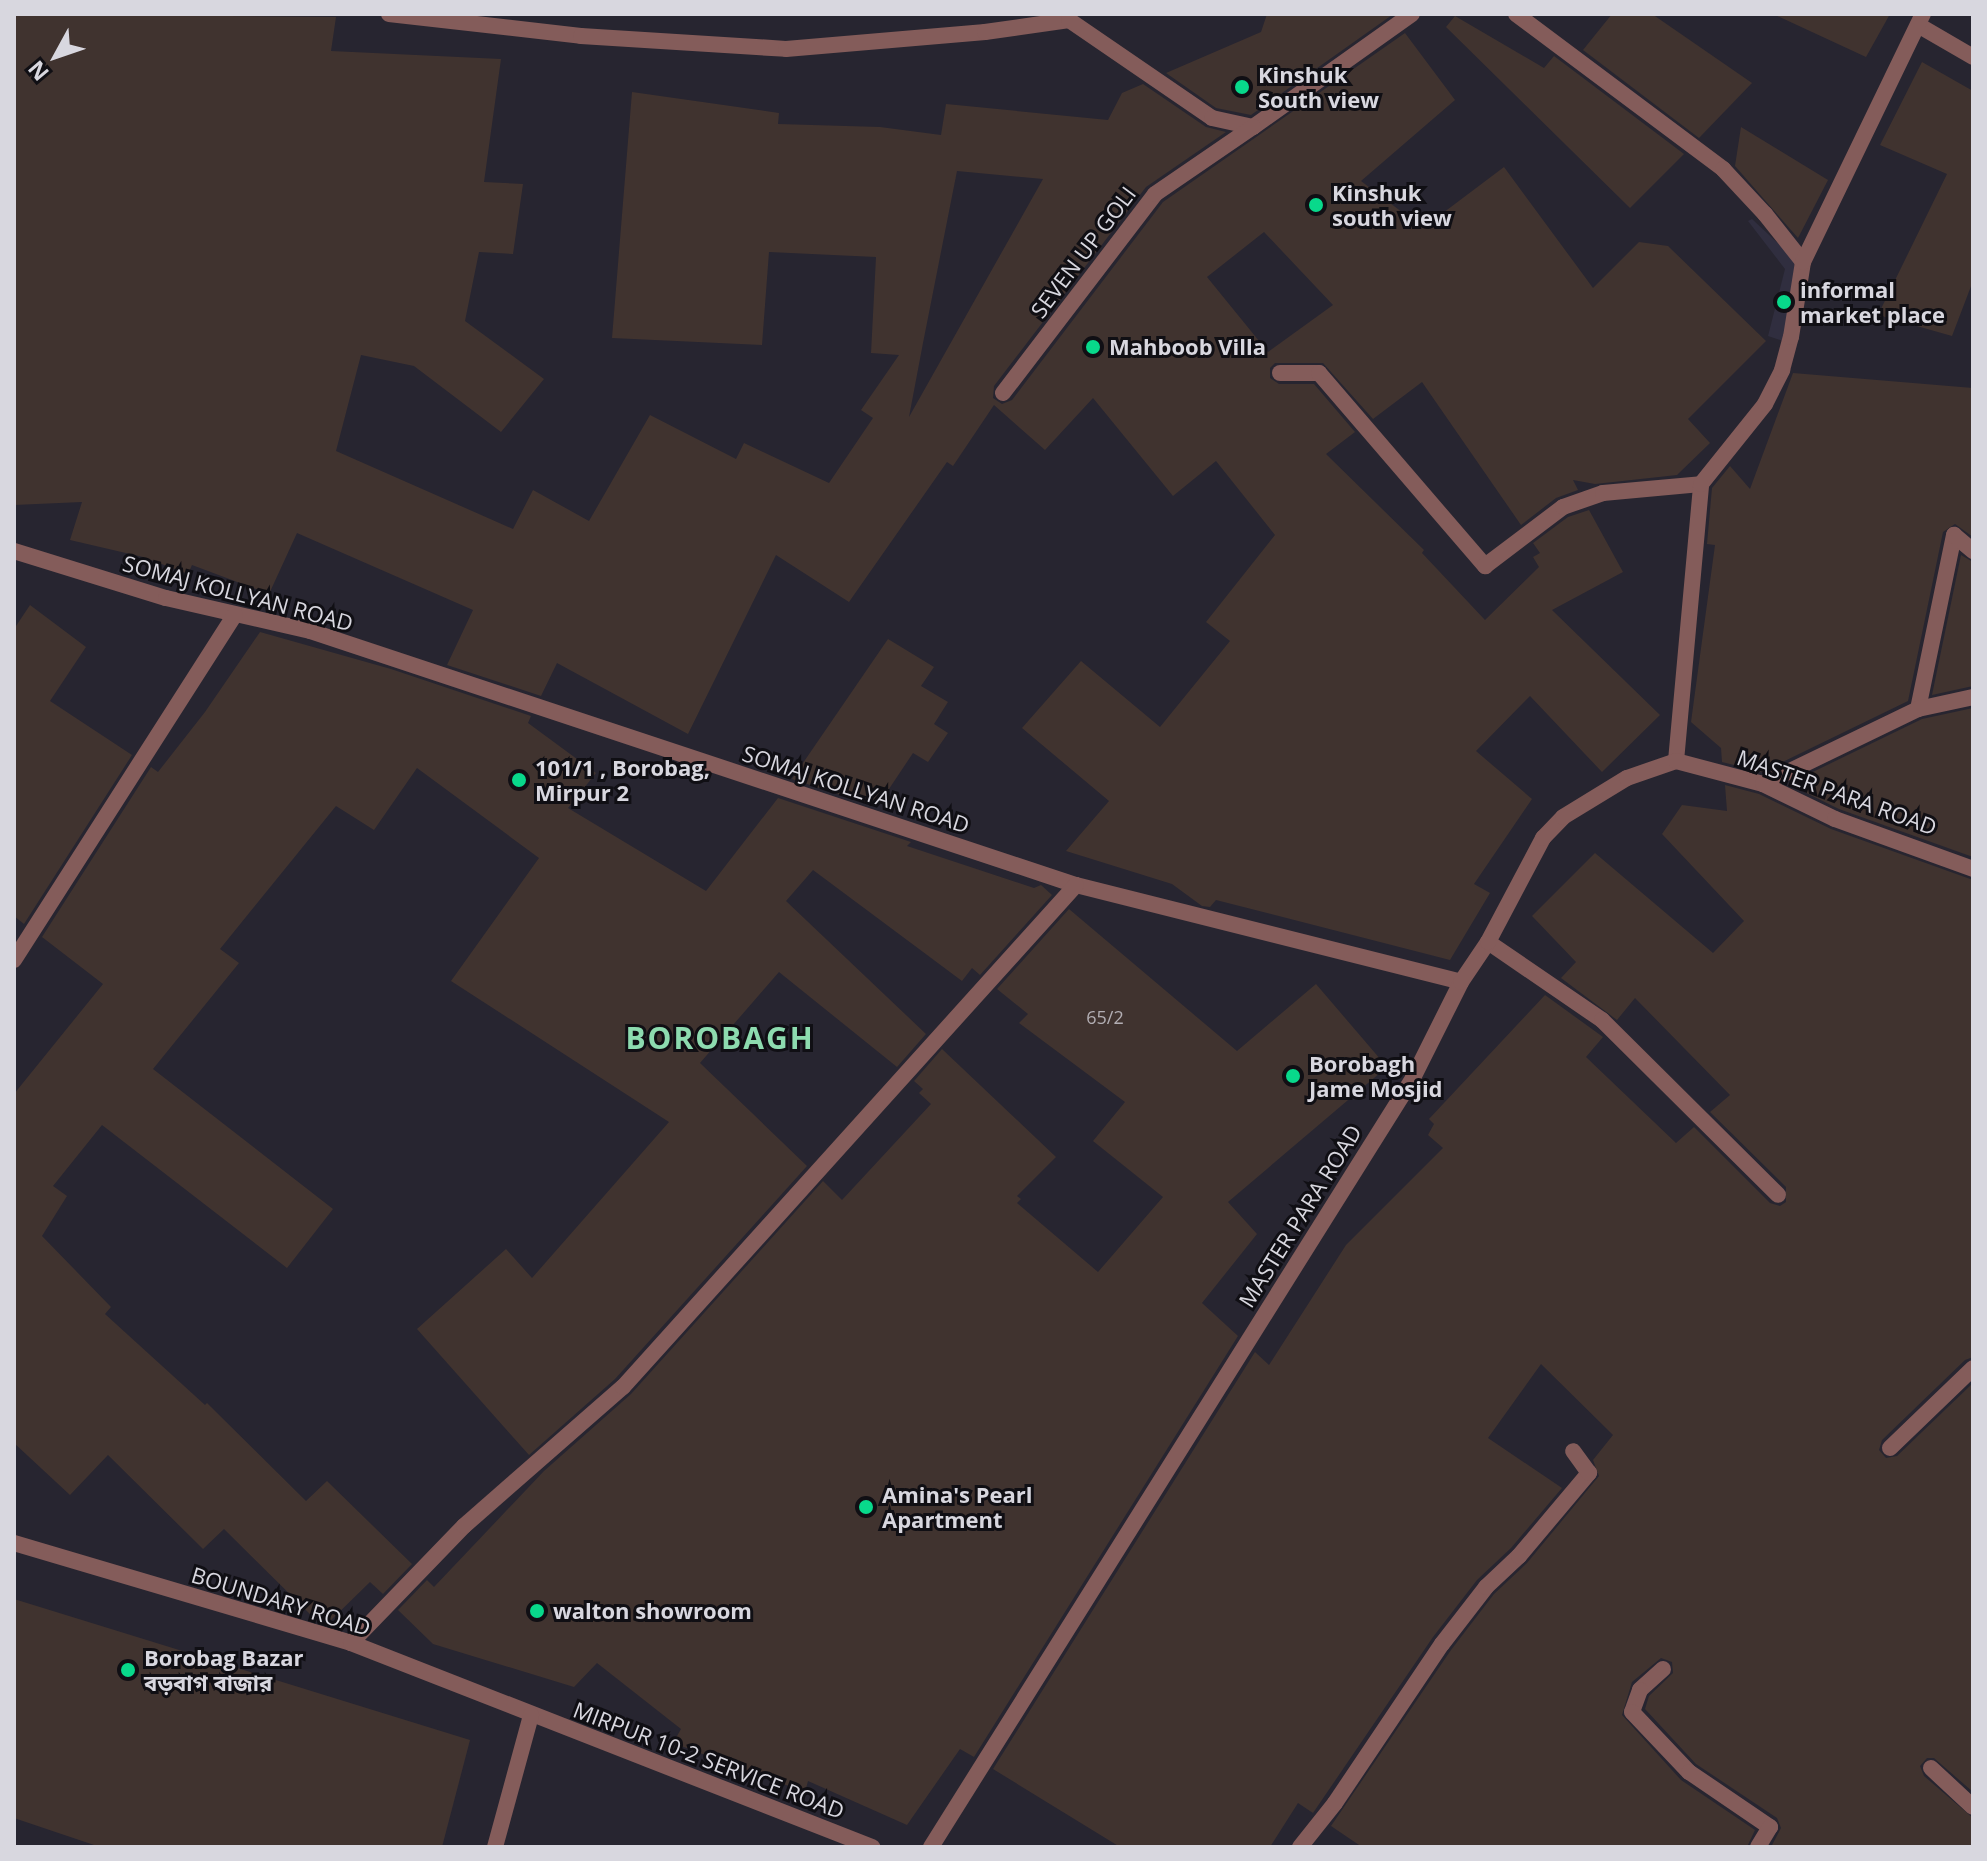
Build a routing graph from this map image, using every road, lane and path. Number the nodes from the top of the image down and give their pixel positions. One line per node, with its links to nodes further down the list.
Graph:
1 (389, 14): 6 (street)
2 (1412, 14): 6 (street, SEVEN UP GOLI)
3 (1516, 14): 7 (street)
4 (1920, 19): 5 (street); 7 (street)
5 (1973, 57)
6 (1253, 127): 9 (street, SEVEN UP GOLI)
7 (1803, 262): 10 (street)
8 (1280, 373): 10 (street)
9 (1003, 393)
10 (1701, 484): 16 (street)
11 (14, 551): 13 (street, SOMAJ KOLLYAN ROAD)
12 (1973, 551): 15 (street)
13 (235, 615): 19 (street, SOMAJ KOLLYAN ROAD); 21 (street)
14 (1973, 697): 15 (street)
15 (1918, 709): 17 (street)
16 (1676, 761): 17 (street, MASTER PARA ROAD); 20 (street, MASTER PARA ROAD)
17 (1763, 784): 18 (street, MASTER PARA ROAD)
18 (1973, 869)
19 (1076, 885): 22 (street, SOMAJ KOLLYAN ROAD); 28 (street)
20 (1488, 942): 22 (street, MASTER PARA ROAD); 23 (street)
21 (14, 960)
22 (1461, 982): 35 (street, MASTER PARA ROAD)
23 (1778, 1195)
24 (1973, 1368): 25 (street)
25 (1890, 1448)
26 (1573, 1451): 36 (street)
27 (14, 1543): 28 (street, BOUNDARY ROAD)
28 (351, 1643): 30 (street, BOUNDARY ROAD)
29 (1663, 1669): 37 (street)
30 (531, 1715): 33 (street); 34 (street, MIRPUR 10-2 SERVICE ROAD)
31 (1931, 1768): 32 (street)
32 (1973, 1807)
33 (495, 1847)
34 (872, 1847)
35 (931, 1847)
36 (1300, 1847)
37 (1758, 1847)

